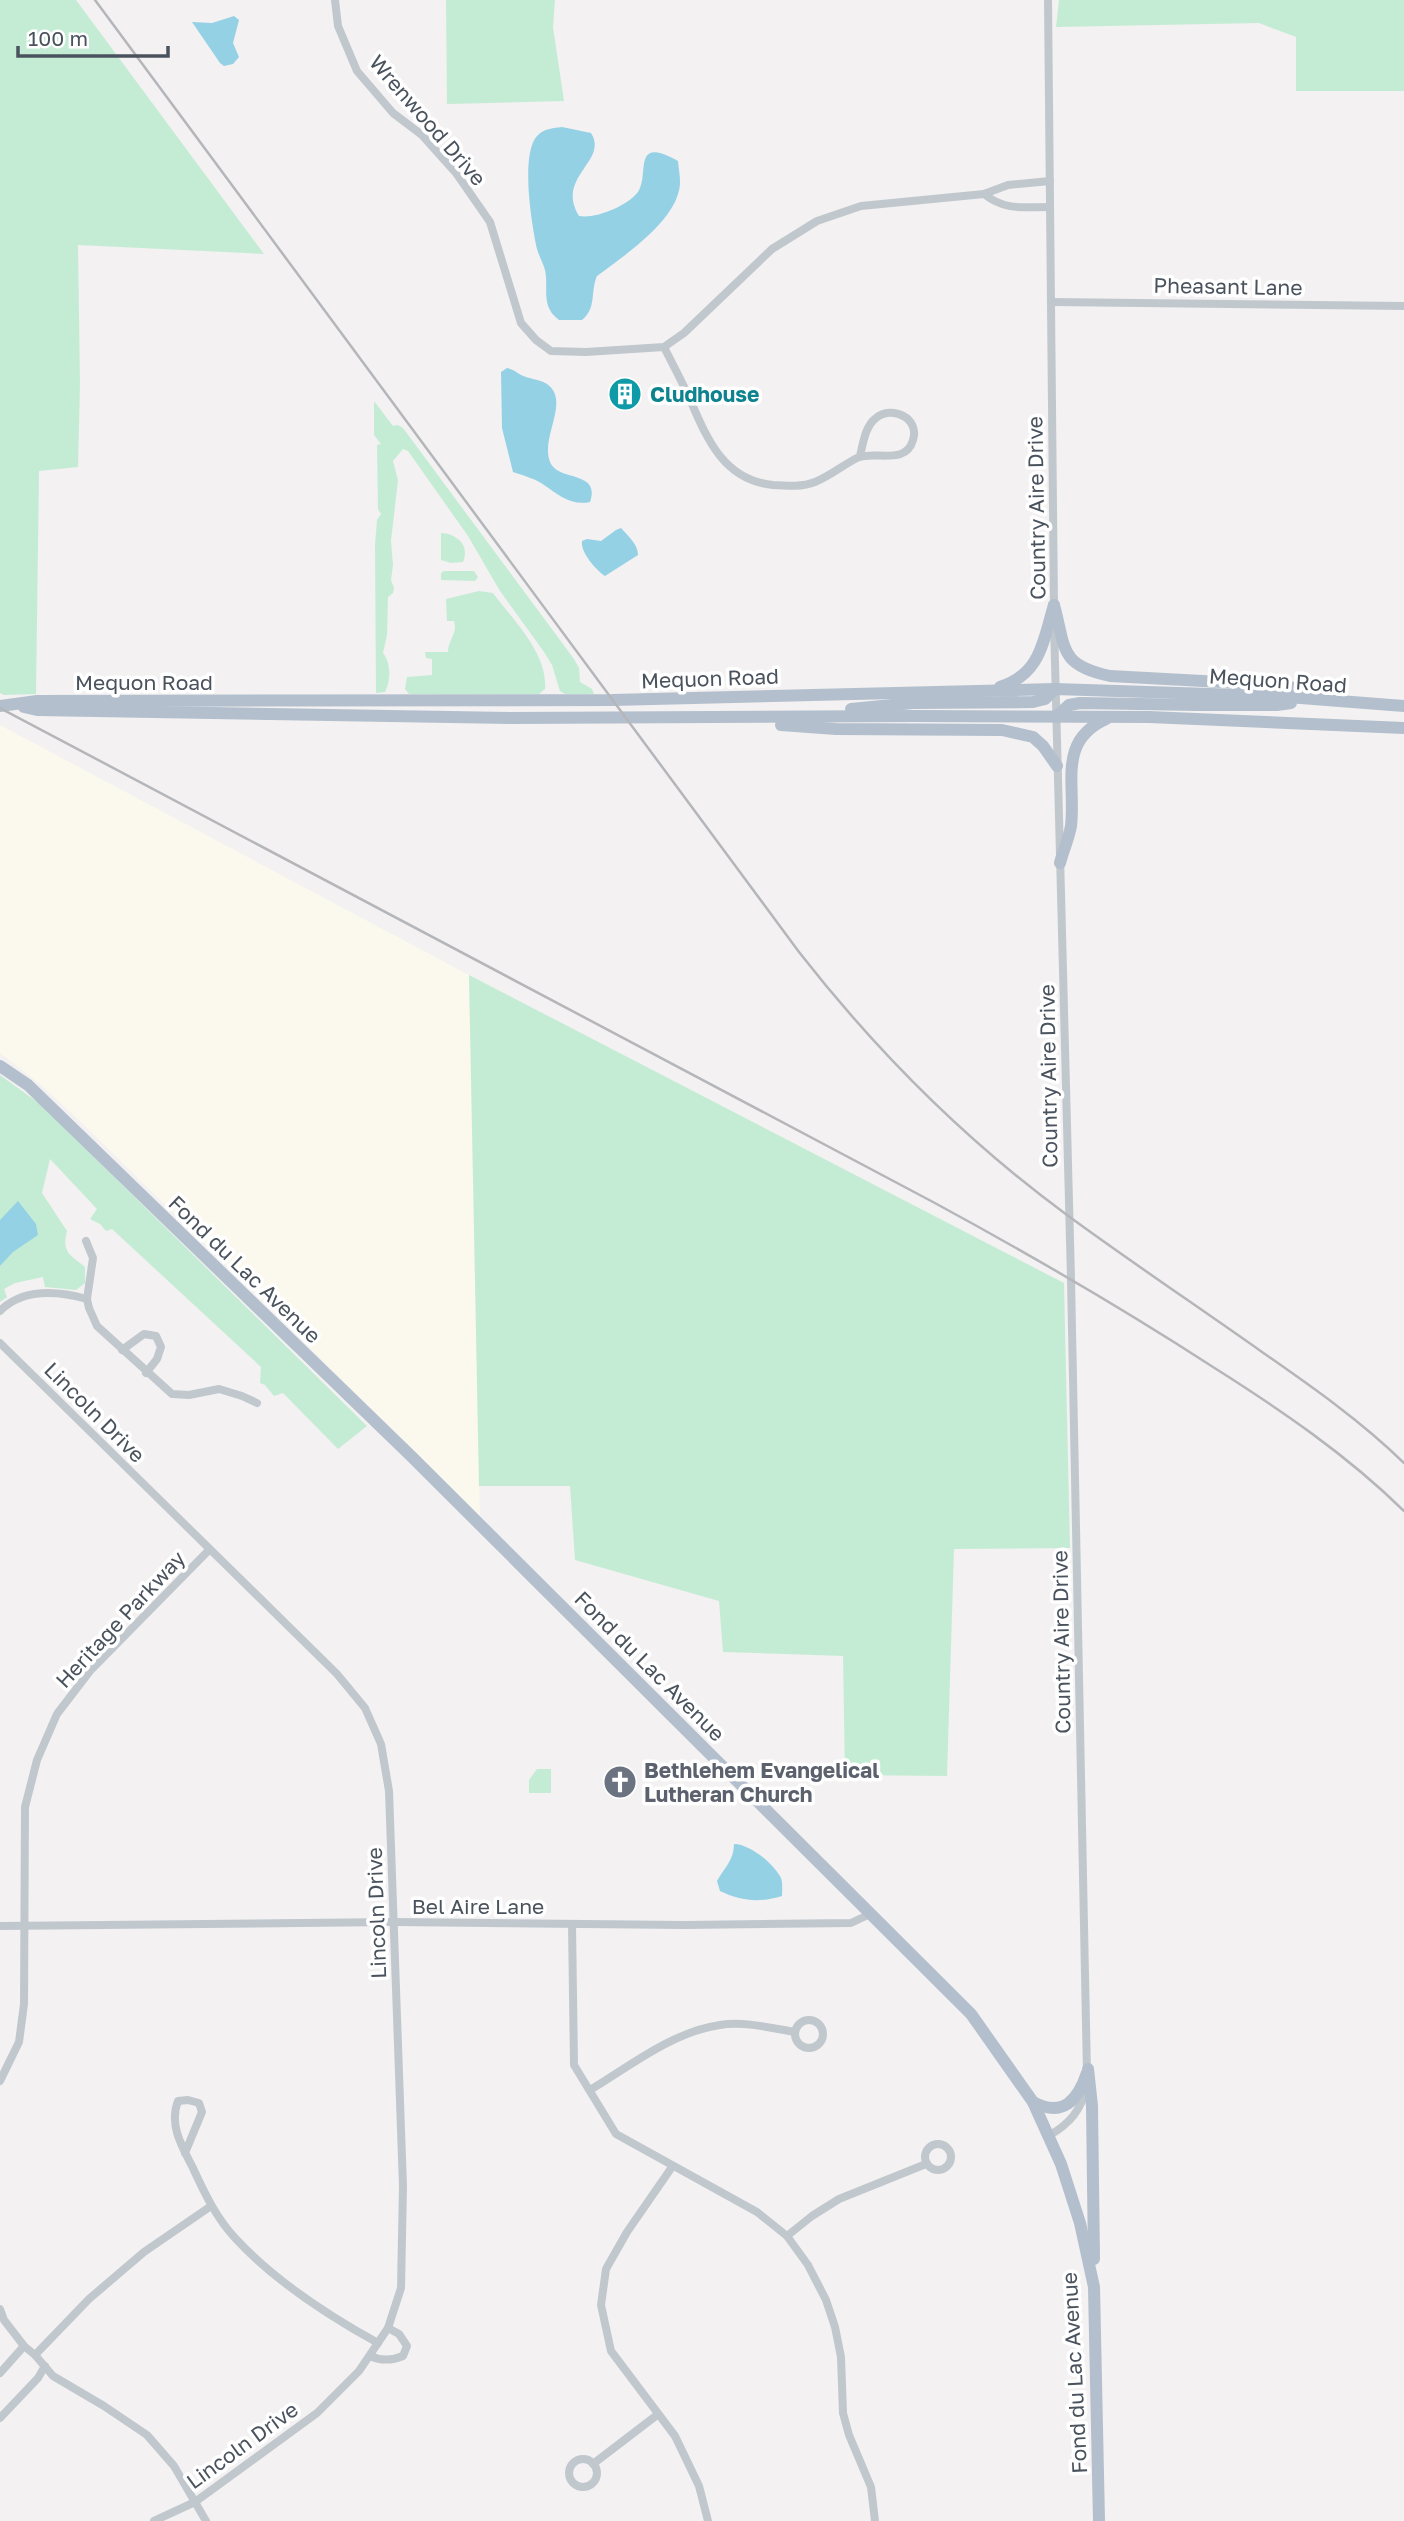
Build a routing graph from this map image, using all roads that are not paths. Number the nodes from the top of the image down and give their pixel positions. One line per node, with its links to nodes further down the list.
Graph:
1 (335, 0): 8 (street, Wrenwood Drive)
2 (1048, 0): 3 (street, Country Aire Drive)
3 (1050, 181): 4 (street); 5 (street, Country Aire Drive)
4 (984, 194): 5 (street); 8 (street)
5 (1050, 207): 6 (street, Country Aire Drive)
6 (1051, 302): 7 (street, Pheasant Lane); 10 (street, Country Aire Drive)
7 (1404, 306)
8 (664, 347): 9 (street)
9 (860, 456): 9 (street)
10 (1054, 605): 11 (street, Country Aire Drive); 12 (main road); 14 (main road)
11 (1055, 689): 12 (main road, Mequon Road); 13 (main road, Mequon Road); 18 (main road); 19 (street, Country Aire Drive)
12 (988, 690): 15 (main road, Mequon Road)
13 (1312, 699): 14 (main road, Mequon Road); 19 (main road)
14 (1358, 704): 17 (main road, Mequon Road)
15 (17, 705): 16 (main road, Mequon Road); 21 (main road, Mequon Road)
16 (0, 706)
17 (1404, 706)
18 (796, 717): 19 (main road, Mequon Road); 21 (main road, Mequon Road)
19 (1056, 717): 20 (main road, Mequon Road); 23 (street, Country Aire Drive)
20 (1111, 717): 22 (main road, Mequon Road); 24 (main road)
21 (757, 718): 23 (main road)
22 (1404, 728)
23 (1057, 766): 24 (street, Country Aire Drive)
24 (1060, 863): 40 (street, Country Aire Drive)
25 (0, 1066): 34 (main road, Fond du Lac Avenue)
26 (86, 1241): 27 (street)
27 (87, 1298): 28 (street); 30 (street)
28 (0, 1311)
29 (0, 1343): 33 (street, Lincoln Drive)
30 (122, 1350): 31 (street); 31 (street)
31 (146, 1373): 32 (street)
32 (257, 1404)
33 (209, 1550): 35 (street, Lincoln Drive); 37 (street, Heritage Parkway)
34 (870, 1914): 36 (street, Bel Aire Lane); 43 (main road, Fond du Lac Avenue)
35 (394, 1922): 36 (street, Bel Aire Lane); 37 (street, Bel Aire Lane); 52 (street, Lincoln Drive)
36 (572, 1924): 42 (street)
37 (25, 1925): 38 (street, Bel Aire Lane); 41 (street, Heritage Parkway)
38 (0, 1926)
39 (795, 2032): 42 (street)
40 (1088, 2069): 43 (main road); 44 (street, Country Aire Drive); 50 (main road)
41 (0, 2081)
42 (590, 2090): 47 (street)
43 (1034, 2102): 44 (main road, Fond du Lac Avenue)
44 (1050, 2135): 50 (main road, Fond du Lac Avenue)
45 (186, 2153): 45 (street); 48 (street)
46 (926, 2164): 49 (street)
47 (672, 2167): 49 (street); 59 (street)
48 (211, 2206): 53 (street); 55 (street)
49 (787, 2236): 66 (street)
50 (1094, 2287): 67 (main road, Fond du Lac Avenue)
51 (0, 2309): 54 (street)
52 (388, 2328): 53 (street, Lincoln Drive); 56 (street)
53 (378, 2343): 56 (street, Lincoln Drive)
54 (24, 2346): 55 (street); 58 (street)
55 (36, 2355): 57 (street)
56 (370, 2356): 62 (street, Lincoln Drive)
57 (45, 2366): 60 (street); 62 (street)
58 (0, 2373)
59 (657, 2415): 61 (street); 65 (street)
60 (0, 2418)
61 (593, 2463)
62 (195, 2502): 63 (street, Lincoln Drive); 64 (street)
63 (155, 2521)
64 (206, 2521)
65 (708, 2521)
66 (875, 2521)
67 (1099, 2521)

